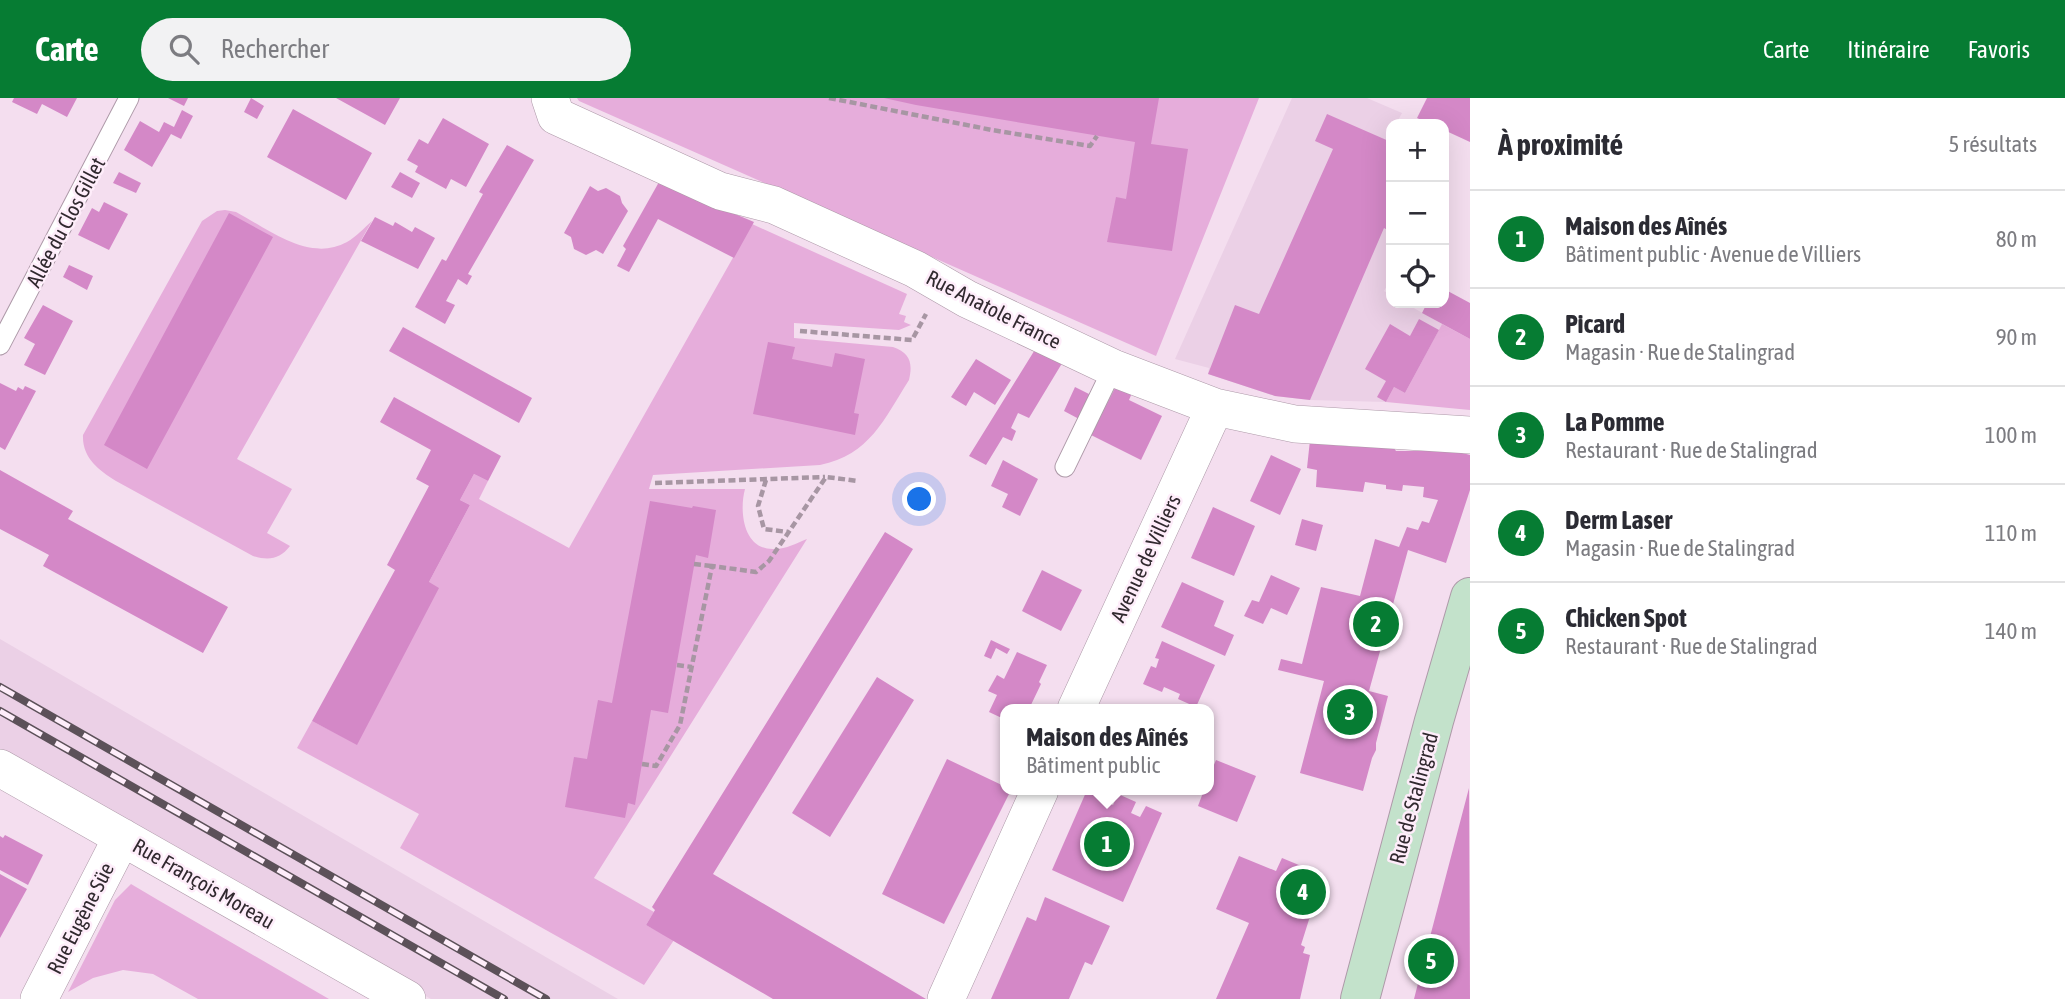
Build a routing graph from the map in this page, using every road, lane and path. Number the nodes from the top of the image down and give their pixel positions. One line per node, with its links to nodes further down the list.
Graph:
1 (129, 98): 7 (lane, Allée du Clos Gillet)
2 (550, 98): 8 (street, Rue Anatole France)
3 (829, 98): 4 (path)
4 (1097, 136)
5 (928, 311): 6 (path)
6 (800, 331)
7 (0, 345)
8 (1113, 368): 9 (street, Rue Anatole France); 11 (lane)
9 (1215, 407): 10 (street, Rue Anatole France); 22 (street, Avenue de Villiers)
10 (1470, 435)
11 (1065, 467)
12 (826, 477): 13 (path); 14 (path); 16 (path)
13 (766, 480): 15 (path); 16 (path)
14 (858, 481)
15 (655, 483)
16 (789, 532): 18 (path)
17 (694, 564): 18 (path)
18 (712, 566): 21 (path)
19 (1470, 597): 30 (street, Rue de Stalingrad)
20 (677, 665): 21 (path)
21 (692, 667): 23 (path)
22 (1078, 704)
23 (642, 764)
24 (0, 768): 26 (street, Rue François Moreau)
25 (1038, 795): 29 (street)
26 (122, 837): 27 (street, Rue Eugène Süe); 28 (street, Rue François Moreau)
27 (39, 999)
28 (407, 999)
29 (946, 999)
30 (1360, 999)

